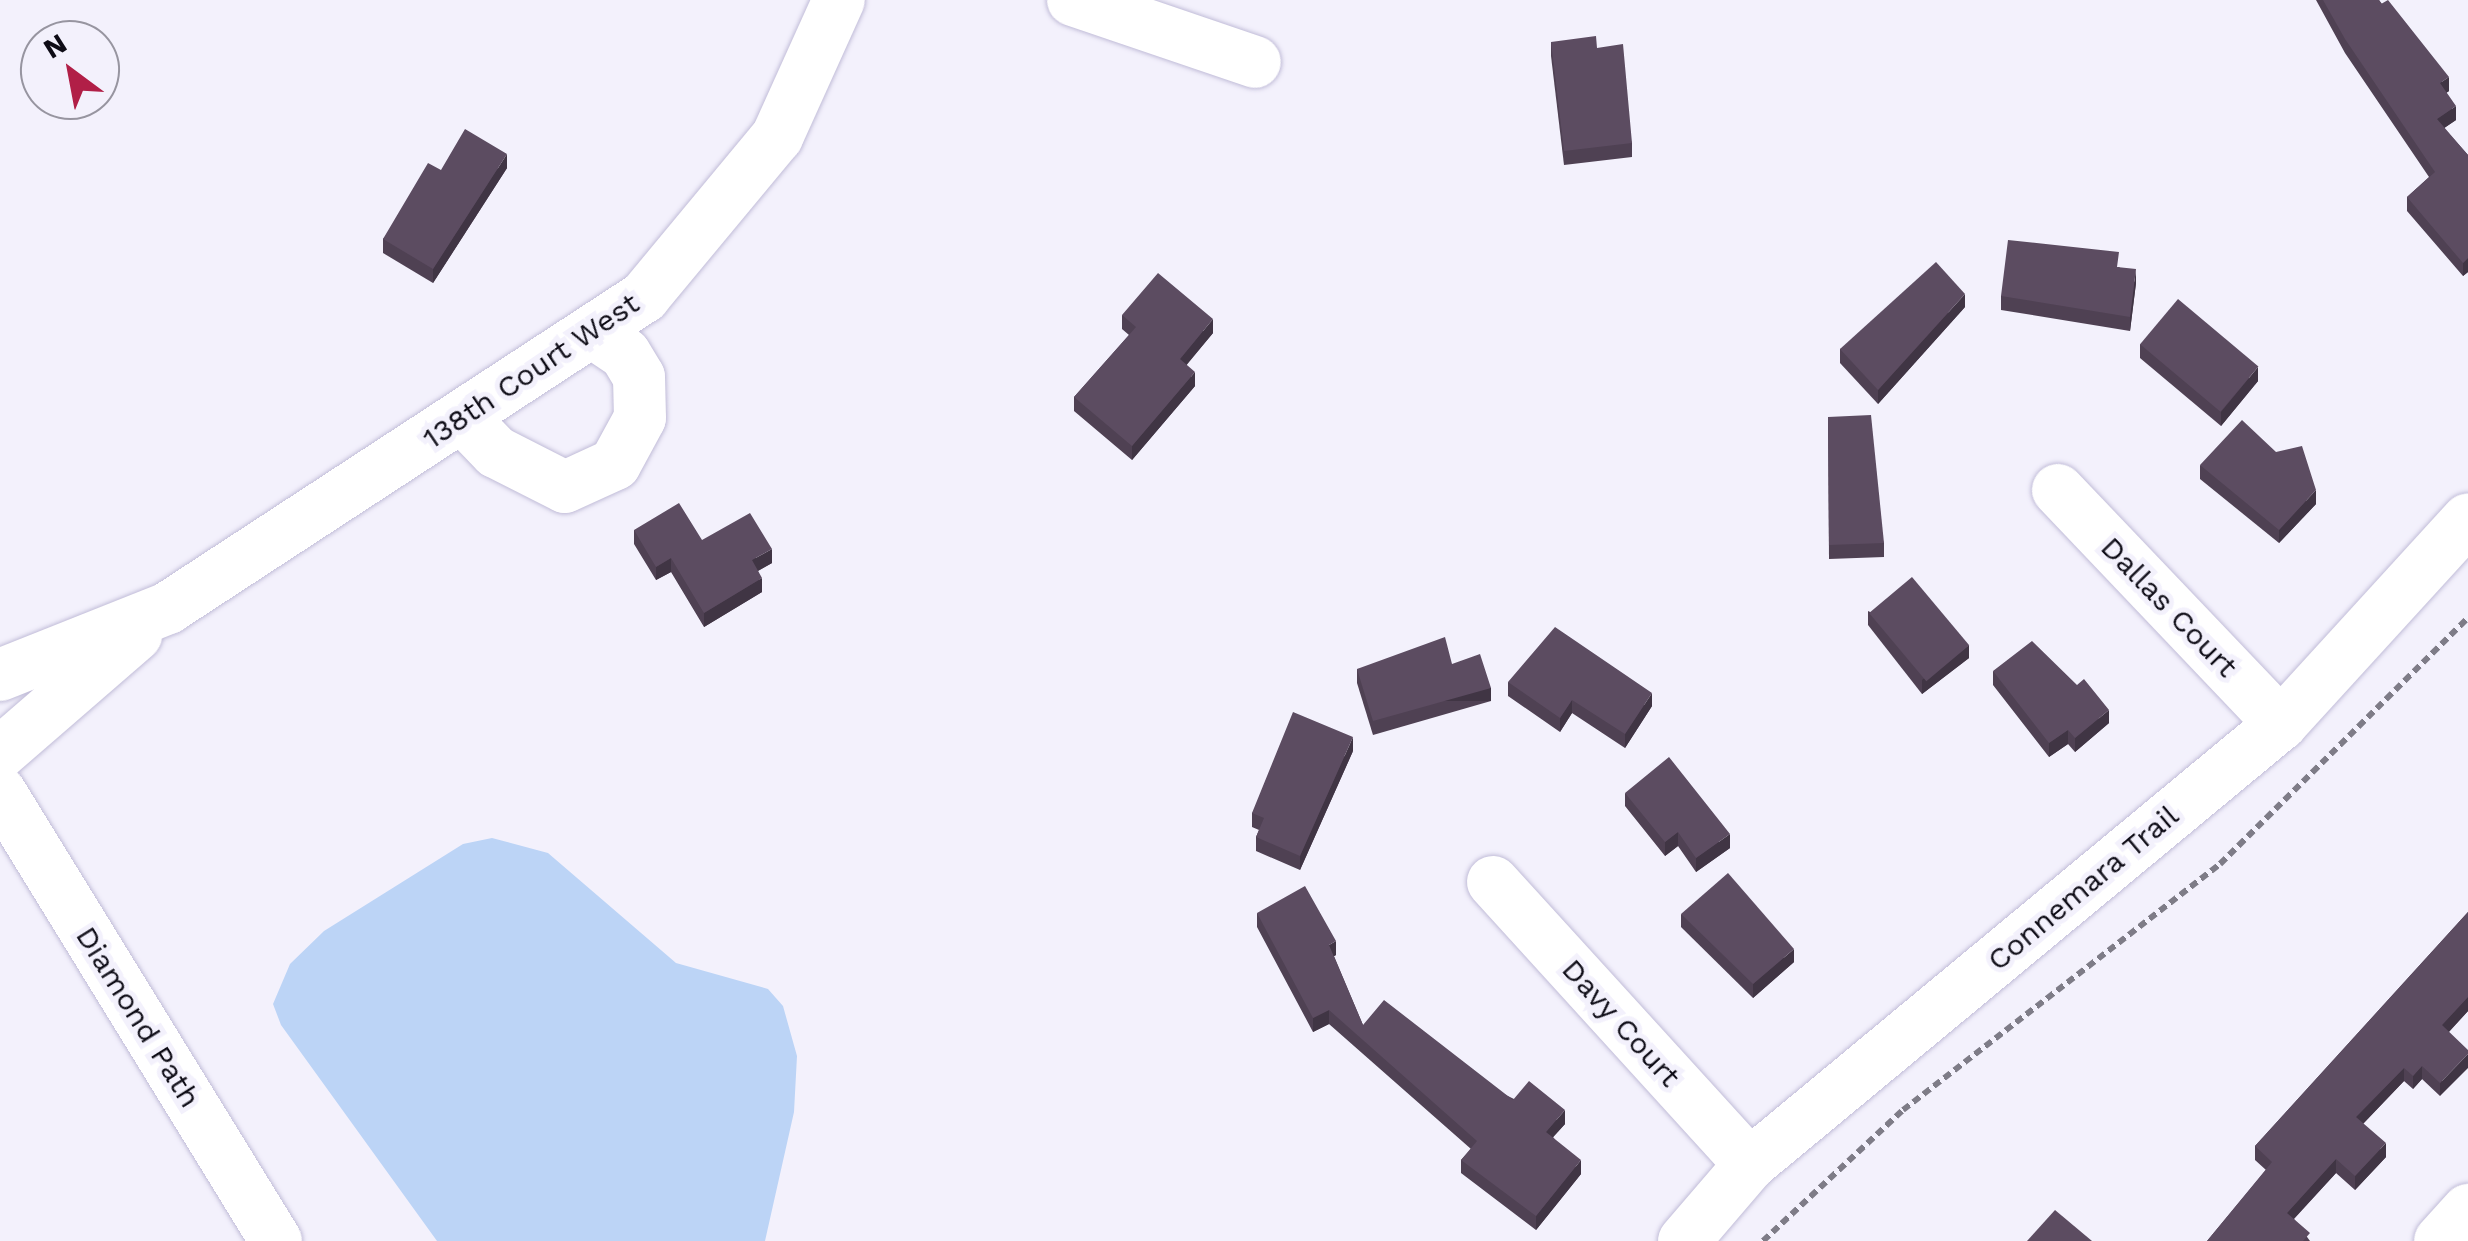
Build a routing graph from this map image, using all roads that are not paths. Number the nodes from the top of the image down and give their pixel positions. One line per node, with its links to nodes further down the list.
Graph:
1 (839, 0): 4 (street, 138th Court West)
2 (1073, 0): 3 (street)
3 (1255, 62)
4 (592, 332): 5 (street, 138th Court West); 5 (street)
5 (464, 419): 8 (street, 138th Court West)
6 (2058, 490): 10 (street, Dallas Court)
7 (2464, 534): 10 (street, Connemara Trail)
8 (168, 608): 9 (street, 138th Court West); 11 (street, 138th Court West)
9 (0, 675)
10 (2281, 724): 14 (street, Connemara Trail)
11 (0, 753)
12 (4, 806): 16 (street, Diamond Path)
13 (1493, 882): 14 (street, Davy Court)
14 (1750, 1164): 17 (street, Connemara Trail)
15 (2468, 1210): 18 (street)
16 (276, 1241)
17 (1684, 1241)
18 (2440, 1241)

